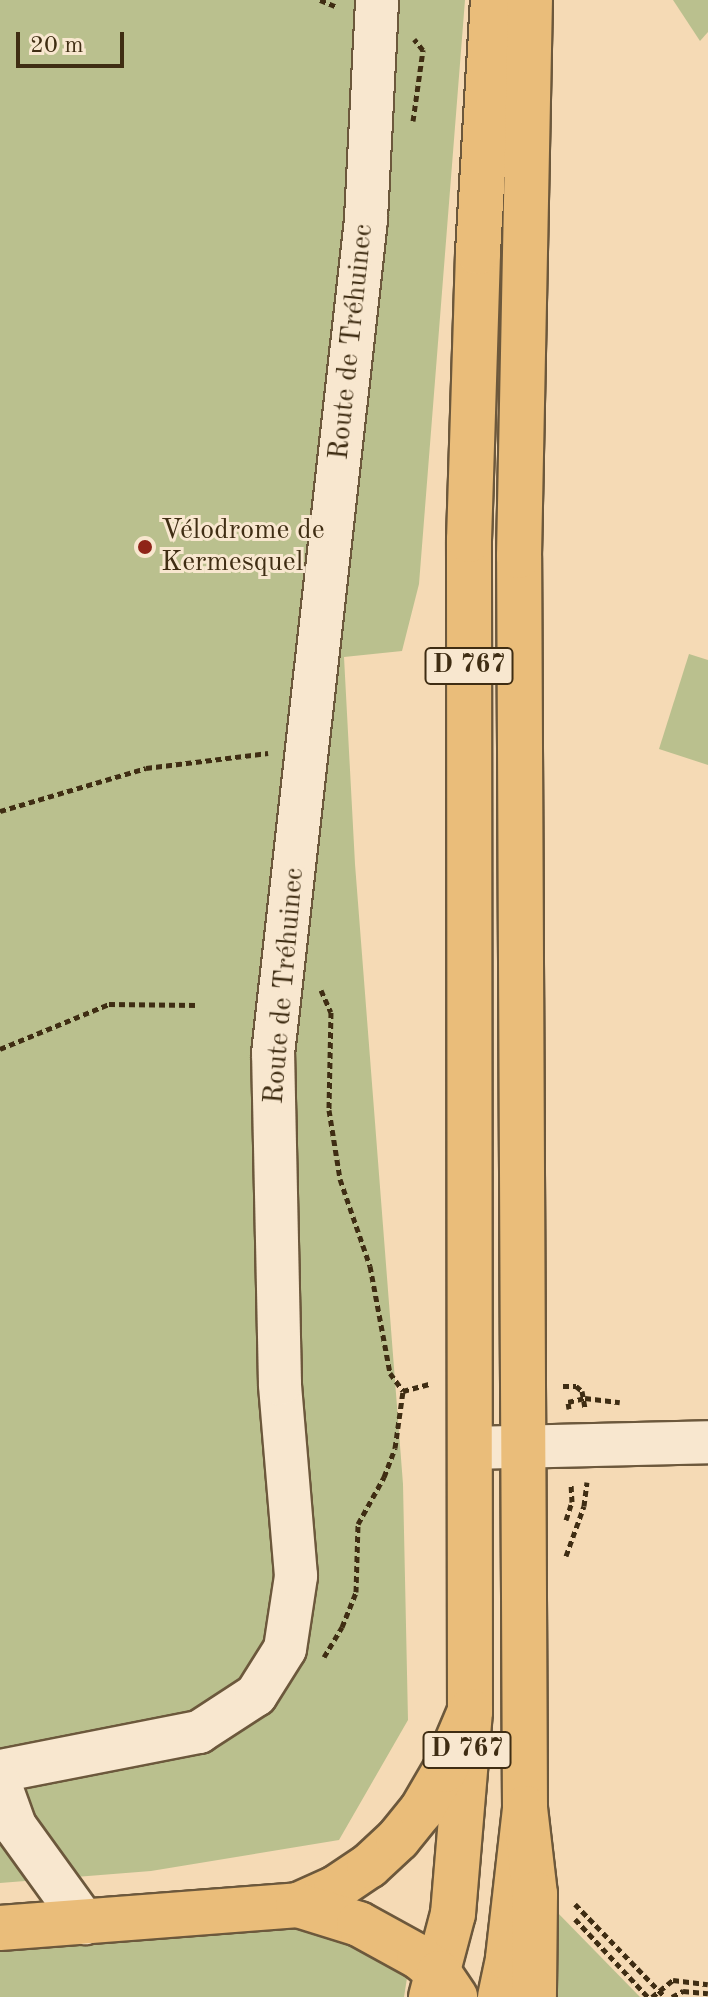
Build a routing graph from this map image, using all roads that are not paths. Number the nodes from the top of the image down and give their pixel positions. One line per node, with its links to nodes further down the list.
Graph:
1 (493, 0): 5 (main road, D 767)
2 (530, 0): 6 (main road, D 767)
3 (376, 11): 8 (street, Route de Tréhuinec)
4 (708, 1442): 6 (street)
5 (470, 1448): 6 (street); 7 (main road, D 767)
6 (524, 1448): 10 (main road, D 767)
7 (470, 1711): 11 (main road); 14 (main road, D 767)
8 (0, 1771)
9 (0, 1784): 12 (street)
10 (525, 1808): 15 (main road, D 767); 16 (main road)
11 (298, 1905): 12 (main road); 14 (main road)
12 (85, 1923): 13 (main road)
13 (0, 1928)
14 (442, 1989)
15 (500, 1997)
16 (534, 1997)

